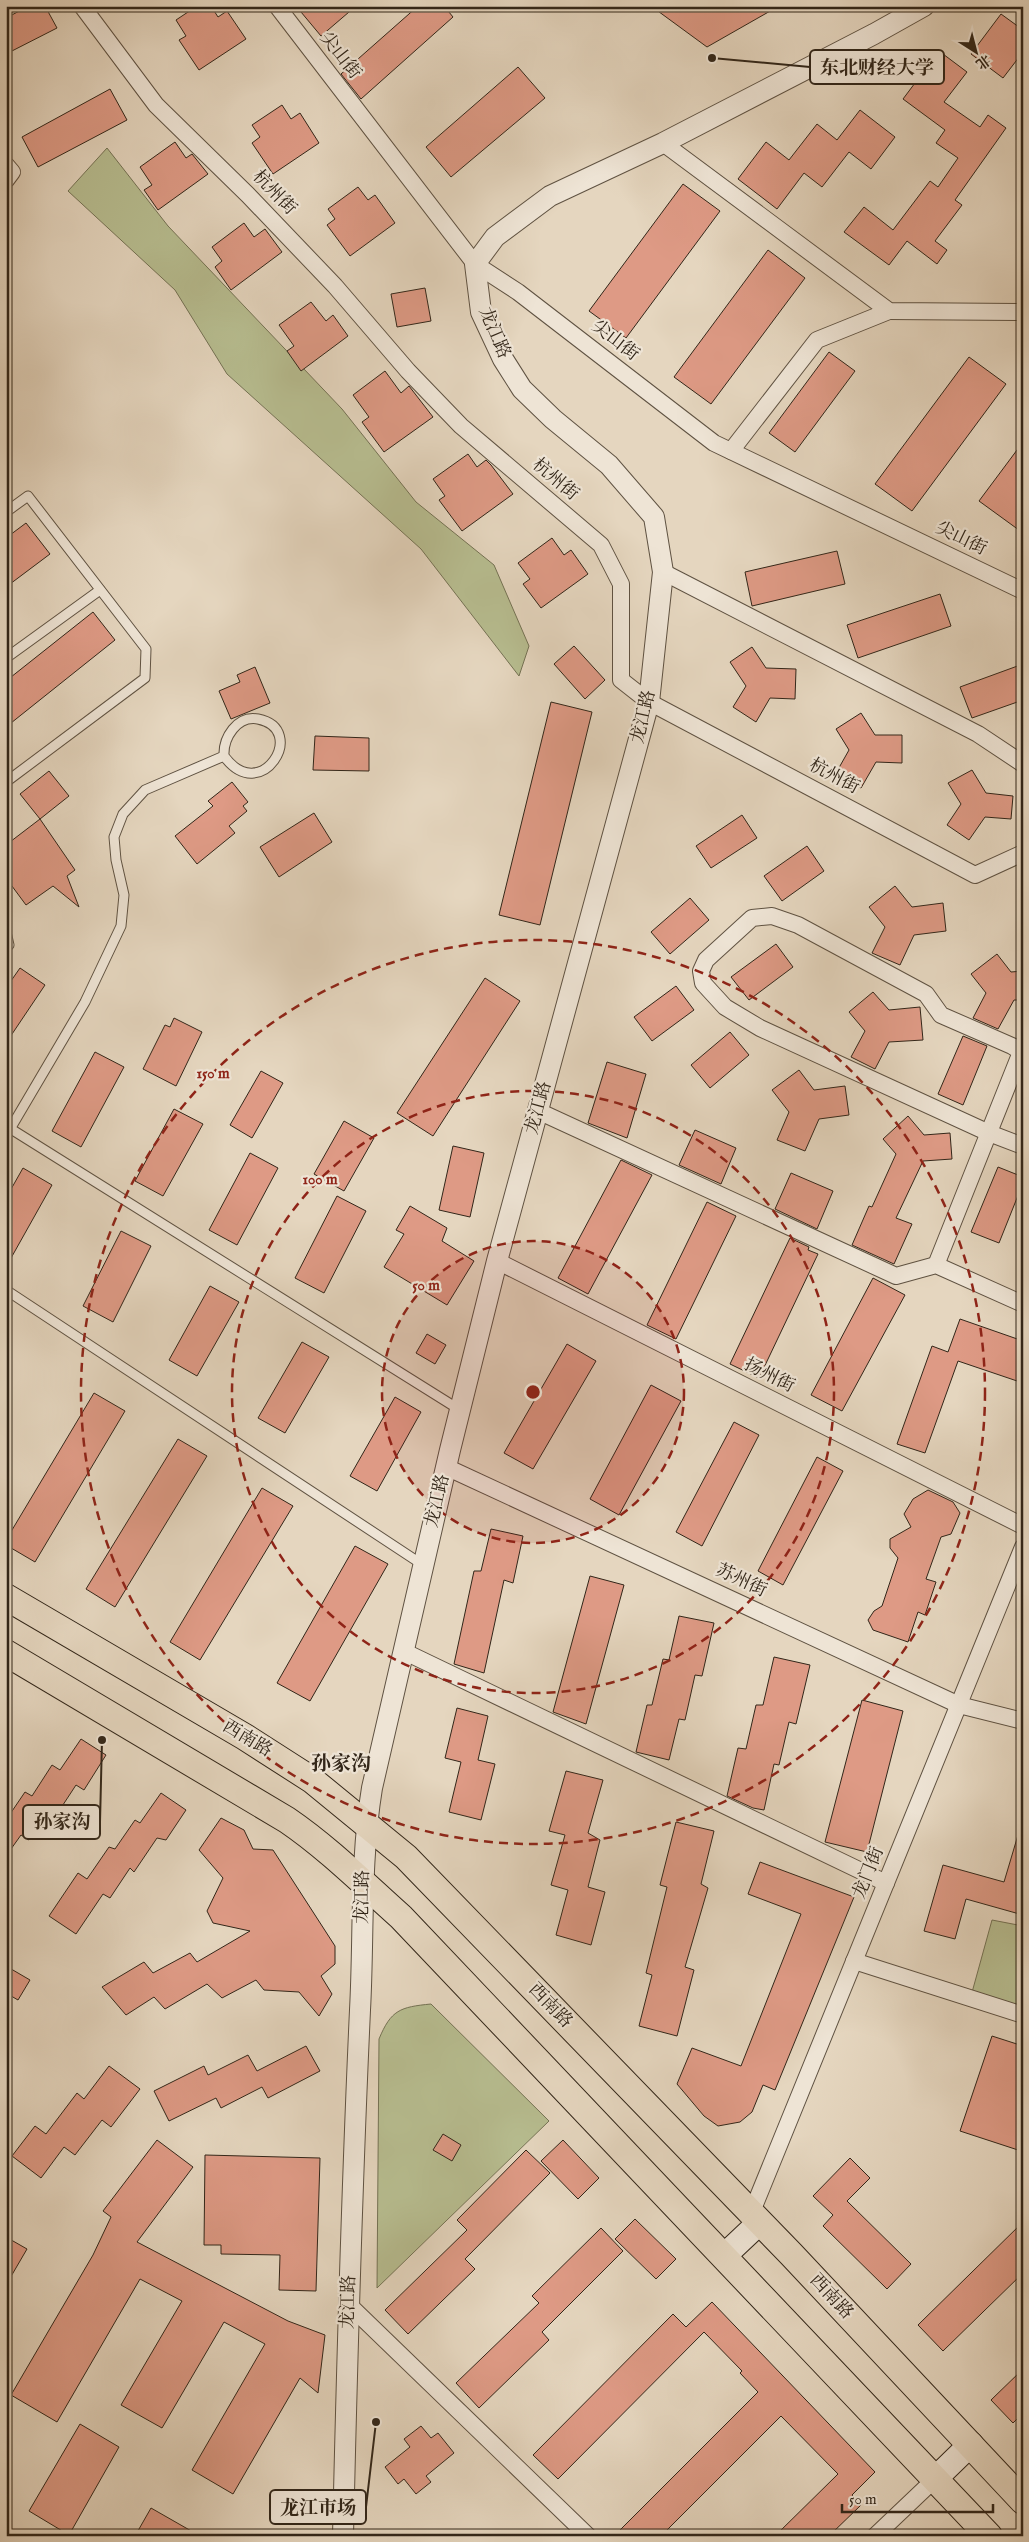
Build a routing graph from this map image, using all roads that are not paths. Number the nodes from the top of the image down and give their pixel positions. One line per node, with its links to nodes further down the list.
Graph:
1 (82, 6): 16 (street, 杭州街)
2 (277, 6): 7 (street, 尖山街)
3 (924, 6): 4 (street)
4 (663, 142): 7 (street); 8 (street)
5 (6, 165): 6 (street)
6 (6, 180)
7 (475, 264): 10 (street, 尖山街); 12 (street, 龙江路)
8 (889, 311): 9 (street); 10 (street)
9 (1023, 312)
10 (731, 451): 14 (street, 尖山街)
11 (6, 512): 13 (lane)
12 (664, 572): 16 (street, 龙江路); 18 (street)
13 (100, 590): 15 (lane); 19 (lane)
14 (1023, 591)
15 (6, 658)
16 (650, 702): 20 (street, 杭州街); 24 (street, 龙江路)
17 (224, 756): 17 (lane); 25 (lane)
18 (1023, 764)
19 (6, 782)
20 (1023, 853)
21 (6, 932): 22 (lane)
22 (6, 948)
23 (1022, 1053): 26 (street); 26 (street)
24 (538, 1111): 28 (street, 龙江路); 29 (street)
25 (8, 1132): 32 (lane)
26 (989, 1133): 27 (street); 29 (street)
27 (1023, 1146)
28 (497, 1261): 32 (street, 龙江路); 34 (street, 扬州街)
29 (936, 1264): 31 (street)
30 (6, 1290): 36 (lane)
31 (1023, 1304)
32 (460, 1410): 33 (street, 龙江路)
33 (446, 1467): 36 (street, 龙江路); 40 (street, 苏州街)
34 (1023, 1526)
35 (1023, 1547): 40 (street, 龙门街)
36 (423, 1565): 38 (street, 龙江路)
37 (6, 1597): 42 (main road, 西南路)
38 (403, 1650): 42 (street, 龙江路); 44 (street)
39 (6, 1653): 43 (main road)
40 (959, 1704): 41 (street, 苏州街); 44 (street, 龙门街)
41 (1023, 1721)
42 (366, 1822): 43 (street, 龙江路); 47 (main road, 西南路)
43 (363, 1882): 48 (main road); 49 (street, 龙江路)
44 (886, 1883): 45 (street, 龙门街)
45 (854, 1961): 46 (street); 47 (street, 龙门街)
46 (1023, 2015)
47 (755, 2219): 48 (main road); 50 (main road, 西南路)
48 (724, 2256): 51 (main road)
49 (348, 2304): 53 (street, 龙江路); 54 (street)
50 (971, 2444): 51 (main road); 52 (main road, 西南路)
51 (936, 2478): 55 (street); 56 (main road)
52 (1023, 2501)
53 (343, 2536)
54 (588, 2536)
55 (875, 2536)
56 (990, 2536)

